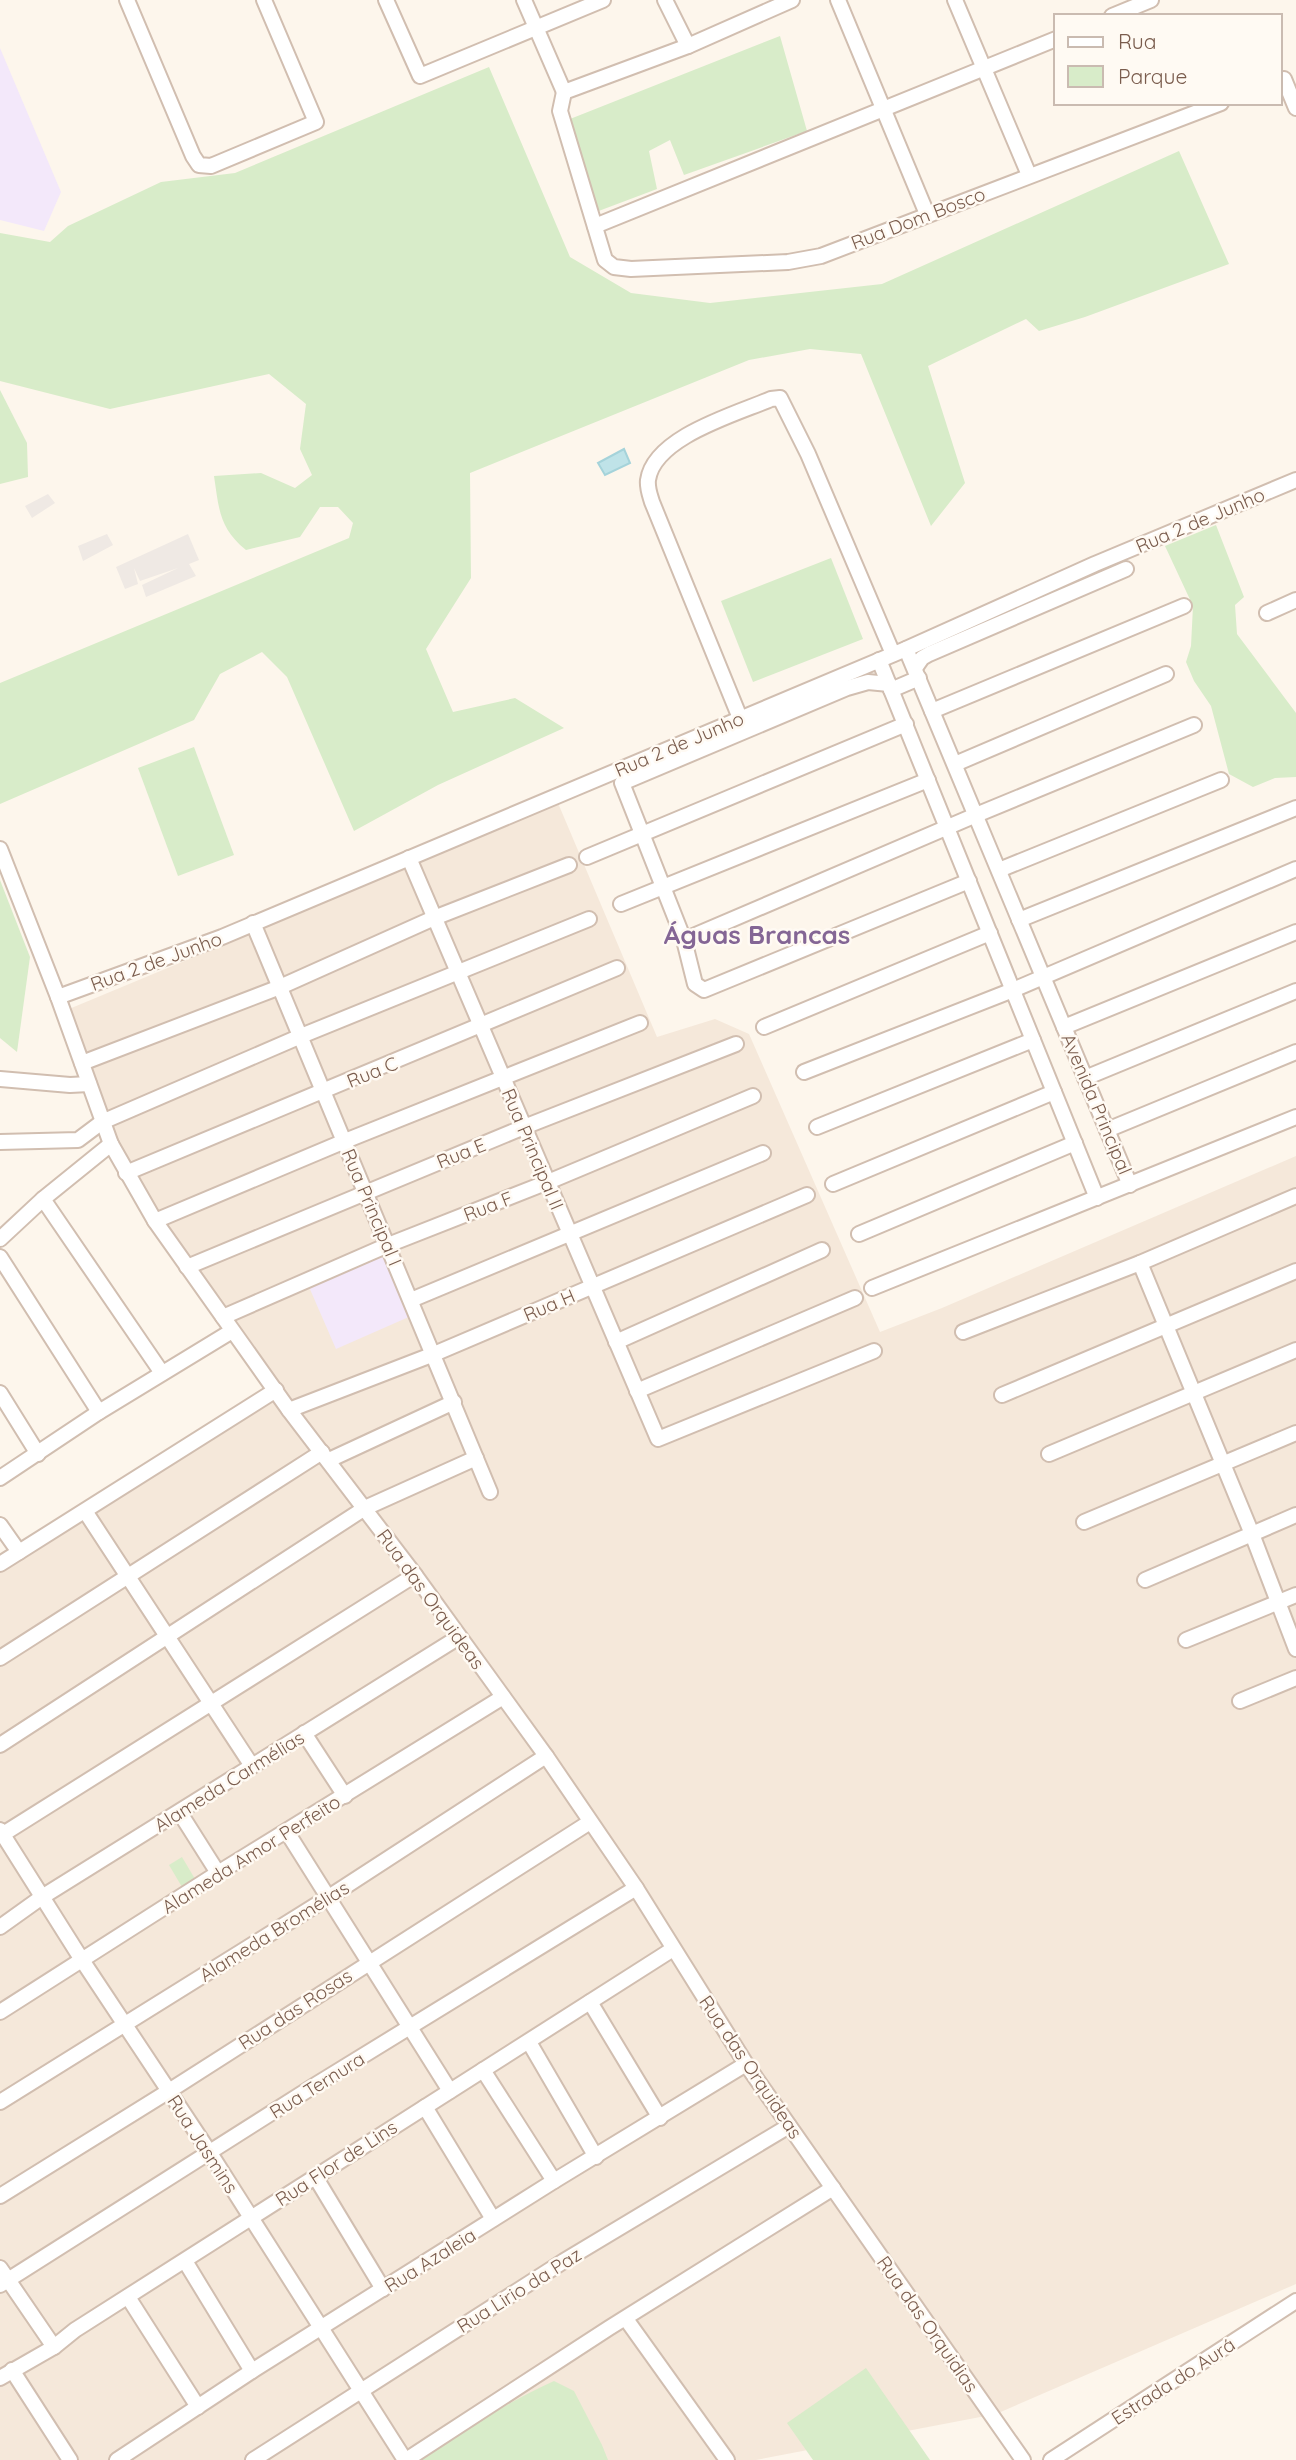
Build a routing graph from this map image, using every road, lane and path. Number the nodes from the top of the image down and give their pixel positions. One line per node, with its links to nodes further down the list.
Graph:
1 (127, 0): 2 (street)
2 (264, 0)
3 (386, 0): 12 (street)
4 (524, 0): 12 (street)
5 (603, 0): 12 (street)
6 (665, 0): 14 (street)
7 (792, 0): 14 (street)
8 (838, 0): 20 (street)
9 (956, 0): 15 (street)
10 (1150, 0): 11 (street)
11 (1117, 14)
12 (536, 27): 17 (street)
13 (1054, 39): 15 (street)
14 (688, 46): 17 (street)
15 (985, 68): 20 (street); 21 (street)
16 (1287, 78): 19 (street)
17 (564, 92): 23 (street)
18 (1216, 105): 21 (street, Rua Dom Bosco)
19 (1296, 108)
20 (883, 109): 22 (street); 23 (street)
21 (1029, 175): 22 (street, Rua Dom Bosco)
22 (928, 214): 23 (street, Rua Dom Bosco)
23 (595, 226)
24 (1296, 480): 29 (street, Rua 2 de Junho)
25 (1126, 569): 30 (street)
26 (1296, 600): 28 (street)
27 (1184, 606): 33 (street)
28 (1267, 613)
29 (893, 654): 30 (street, Avenida Principal); 32 (street, Avenida Principal); 34 (street, Rua 2 de Junho); 34 (street)
30 (917, 673): 32 (street); 33 (street, Avenida Principal)
31 (1166, 674): 37 (street)
32 (890, 687): 35 (street, Avenida Principal); 43 (street)
33 (932, 711): 37 (street, Avenida Principal)
34 (740, 718): 46 (street, Rua 2 de Junho)
35 (905, 724): 38 (street, Avenida Principal); 43 (street)
36 (1194, 725): 41 (street)
37 (955, 764): 41 (street, Avenida Principal)
38 (928, 780): 42 (street, Avenida Principal); 51 (street)
39 (1220, 780): 49 (street)
40 (1296, 808): 55 (street)
41 (976, 815): 42 (street); 49 (street, Avenida Principal)
42 (947, 828): 50 (street, Avenida Principal); 59 (street)
43 (641, 835): 45 (street); 51 (street)
44 (0, 849): 66 (street, Rua das Orquideas)
45 (587, 857)
46 (409, 858): 53 (street, Rua Principal II); 56 (street, Rua 2 de Junho)
47 (569, 865): 53 (street)
48 (1296, 869): 62 (street)
49 (999, 870): 55 (street, Avenida Principal)
50 (969, 881): 58 (street, Avenida Principal); 59 (street)
51 (664, 888): 52 (street); 59 (street)
52 (621, 904)
53 (434, 918): 61 (street, Rua Principal II); 63 (street)
54 (589, 919): 61 (street)
55 (1019, 920): 62 (street, Avenida Principal)
56 (253, 923): 63 (street, Rua Principal I); 66 (street, Rua 2 de Junho)
57 (1296, 932): 70 (street)
58 (990, 933): 64 (street, Avenida Principal); 69 (street)
59 (684, 940)
60 (617, 968): 68 (street, Rua C)
61 (458, 973): 68 (street, Rua Principal II); 71 (street)
62 (1043, 977): 64 (street); 70 (street, Avenida Principal)
63 (280, 987): 71 (street, Rua Principal I); 75 (street)
64 (1013, 990): 72 (street, Avenida Principal); 76 (street)
65 (1296, 990): 78 (street)
66 (58, 997): 75 (street, Rua das Orquideas)
67 (640, 1023): 77 (street)
68 (481, 1027): 77 (street, Rua Principal II); 81 (street, Rua C)
69 (764, 1027)
70 (1064, 1027): 78 (street, Avenida Principal)
71 (301, 1036): 81 (street, Rua Principal I); 85 (street)
72 (1033, 1040): 82 (street, Avenida Principal); 87 (street)
73 (736, 1044): 86 (street, Rua E)
74 (1296, 1052): 88 (street)
75 (82, 1063): 80 (street, Rua das Orquideas)
76 (804, 1072)
77 (503, 1078): 86 (street, Rua Principal II); 89 (street)
78 (1085, 1078): 88 (street, Avenida Principal)
79 (0, 1079): 80 (street)
80 (89, 1084): 85 (street, Rua das Orquideas)
81 (324, 1092): 89 (street, Rua Principal I); 94 (street, Rua C)
82 (1054, 1092): 91 (street, Avenida Principal); 96 (street)
83 (753, 1096): 95 (street, Rua F)
84 (1296, 1117): 97 (street)
85 (102, 1122): 90 (street); 92 (street, Rua das Orquideas)
86 (524, 1127): 95 (street, Rua Principal II); 98 (street, Rua E)
87 (817, 1127)
88 (1107, 1130): 97 (street, Avenida Principal)
89 (345, 1141): 98 (street, Rua Principal I); 103 (street)
90 (0, 1142)
91 (1075, 1143): 101 (street, Avenida Principal); 105 (street)
92 (111, 1144): 94 (street, Rua das Orquideas); 102 (street)
93 (763, 1153): 104 (street)
94 (126, 1174): 103 (street, Rua das Orquideas)
95 (548, 1182): 104 (street, Rua Principal II); 107 (street, Rua F)
96 (833, 1184)
97 (1130, 1185): 101 (street, Avenida Principal)
98 (366, 1191): 107 (street, Rua Principal I); 111 (street, Rua E)
99 (807, 1195): 113 (street, Rua H)
100 (1296, 1196): 110 (street)
101 (1097, 1198): 114 (street)
102 (43, 1199): 106 (street); 125 (street)
103 (155, 1221): 111 (street, Rua das Orquideas)
104 (569, 1233): 113 (street, Rua Principal II); 116 (street)
105 (859, 1234)
106 (0, 1239)
107 (388, 1245): 116 (street, Rua Principal I); 117 (street, Rua F)
108 (822, 1250): 121 (street)
109 (0, 1257): 133 (street)
110 (1140, 1263): 118 (street); 120 (street)
111 (187, 1267): 117 (street, Rua das Orquideas)
112 (1296, 1271): 118 (street)
113 (593, 1287): 121 (street, Rua Principal II); 124 (street, Rua H)
114 (872, 1288)
115 (855, 1298): 127 (street)
116 (411, 1300): 124 (street, Rua Principal I)
117 (223, 1317): 119 (street, Rua das Orquideas)
118 (1165, 1326): 129 (street); 130 (street)
119 (232, 1331): 125 (street); 126 (street, Rua das Orquideas)
120 (963, 1332)
121 (616, 1342): 127 (street, Rua Principal II)
122 (1296, 1350): 129 (street)
123 (874, 1351): 127 (street, Rua Principal II)
124 (434, 1354): 131 (street, Rua Principal I); 132 (street, Rua H)
125 (162, 1373): 133 (street)
126 (276, 1390): 132 (street, Rua das Orquideas); 143 (street)
127 (638, 1391)
128 (0, 1394): 135 (street)
129 (1193, 1394): 136 (street); 139 (street)
130 (1002, 1395)
131 (454, 1402): 137 (street); 138 (street, Rua Principal I)
132 (289, 1410): 137 (street, Rua das Orquideas)
133 (99, 1412): 135 (street)
134 (1296, 1433): 139 (street)
135 (38, 1454): 140 (street)
136 (1049, 1454)
137 (326, 1456): 142 (street, Rua das Orquideas); 151 (street)
138 (476, 1458): 141 (street, Rua Principal I); 142 (street)
139 (1223, 1465): 145 (street); 147 (street)
140 (0, 1478)
141 (490, 1492)
142 (365, 1508): 150 (street, Rua das Orquideas); 156 (street)
143 (85, 1511): 148 (street); 151 (street)
144 (1296, 1515): 147 (street)
145 (1084, 1522)
146 (0, 1525): 148 (street)
147 (1252, 1534): 152 (street); 154 (street)
148 (19, 1552): 149 (street)
149 (0, 1564)
150 (415, 1574): 155 (street, Rua das Orquideas); 163 (street)
151 (127, 1575): 156 (street); 159 (street)
152 (1145, 1580)
153 (1296, 1595): 154 (street)
154 (1279, 1602): 157 (street); 158 (street)
155 (459, 1637): 161 (street, Rua das Orquideas); 164 (street, Alameda Carmélias)
156 (168, 1638): 163 (street); 165 (street)
157 (1186, 1640)
158 (1296, 1649)
159 (0, 1658)
160 (1296, 1678): 162 (street)
161 (503, 1697): 166 (street, Rua das Orquideas); 168 (street, Alameda Amor Perfeito)
162 (1240, 1701)
163 (211, 1703): 167 (street); 172 (street)
164 (304, 1733): 167 (street, Alameda Carmélias); 168 (street)
165 (0, 1745)
166 (546, 1756): 170 (street, Rua das Orquideas); 176 (street, Alameda Bromélias)
167 (252, 1766): 169 (street, Alameda Carmélias)
168 (345, 1796): 171 (street, Alameda Amor Perfeito)
169 (180, 1813): 173 (street); 175 (street, Alameda Carmélias)
170 (590, 1822): 174 (street, Rua das Orquideas); 180 (street, Rua das Rosas)
171 (287, 1832): 173 (street, Alameda Amor Perfeito); 176 (street)
172 (1, 1833): 175 (street, Rua Jasmins)
173 (218, 1873): 179 (street, Alameda Amor Perfeito)
174 (636, 1888): 178 (street, Rua das Orquideas); 184 (street, Rua Ternura)
175 (42, 1897): 177 (street, Alameda Carmélias); 179 (street, Rua Jasmins)
176 (329, 1897): 180 (street); 183 (street, Alameda Bromélias)
177 (0, 1927)
178 (673, 1949): 181 (street, Rua Flor de Lins); 186 (street, Rua das Orquideas)
179 (82, 1961): 182 (street, Alameda Amor Perfeito); 183 (street, Rua Jasmins)
180 (368, 1962): 184 (street); 188 (street, Rua das Rosas)
181 (590, 2002): 185 (street, Rua Flor de Lins); 192 (street)
182 (0, 2012)
183 (124, 2024): 188 (street, Rua Jasmins); 190 (street, Alameda Bromélias)
184 (410, 2027): 189 (street); 194 (street, Rua Ternura)
185 (529, 2042): 187 (street, Rua Flor de Lins); 195 (street)
186 (746, 2064): 192 (street, Rua Azaleia); 193 (street, Rua das Orquideas)
187 (484, 2070): 189 (street, Rua Flor de Lins); 197 (street)
188 (169, 2091): 194 (street, Rua Jasmins); 199 (street, Rua das Rosas)
189 (450, 2091): 191 (street, Rua Flor de Lins)
190 (0, 2102)
191 (425, 2107): 196 (street, Rua Flor de Lins); 201 (street)
192 (660, 2118): 195 (street, Rua Azaleia)
193 (789, 2126): 198 (street, Rua das Orquideas); 212 (street, Rua Lirio da Paz)
194 (210, 2153): 200 (street, Rua Jasmins); 203 (street, Rua Ternura)
195 (596, 2157): 197 (street, Rua Azaleia)
196 (316, 2178): 200 (street, Rua Flor de Lins); 204 (street)
197 (554, 2181): 201 (street, Rua Azaleia)
198 (833, 2189): 207 (street); 219 (street, Rua das Orquidias)
199 (0, 2196)
200 (250, 2218): 202 (street, Rua Flor de Lins); 208 (street, Rua Jasmins)
201 (493, 2219): 204 (street, Rua Azaleia)
202 (185, 2261): 205 (street, Rua Flor de Lins); 210 (street)
203 (3, 2277): 209 (street)
204 (383, 2289): 208 (street, Rua Azaleia)
205 (128, 2297): 209 (street, Rua Flor de Lins); 213 (street)
206 (1296, 2301): 220 (street, Estrada do Aurá)
207 (625, 2319): 217 (street); 218 (street)
208 (320, 2328): 210 (street, Rua Azaleia); 212 (street, Rua Jasmins)
209 (54, 2347): 211 (street, Rua Flor de Lins)
210 (252, 2371): 213 (street, Rua Azaleia)
211 (6, 2374): 214 (street)
212 (362, 2390): 216 (street, Rua Lirio da Paz); 217 (street, Rua Jasmins)
213 (198, 2407): 215 (street, Rua Azaleia)
214 (70, 2460)
215 (117, 2460)
216 (253, 2460)
217 (405, 2460)
218 (727, 2460)
219 (1023, 2460)
220 (1051, 2460)

